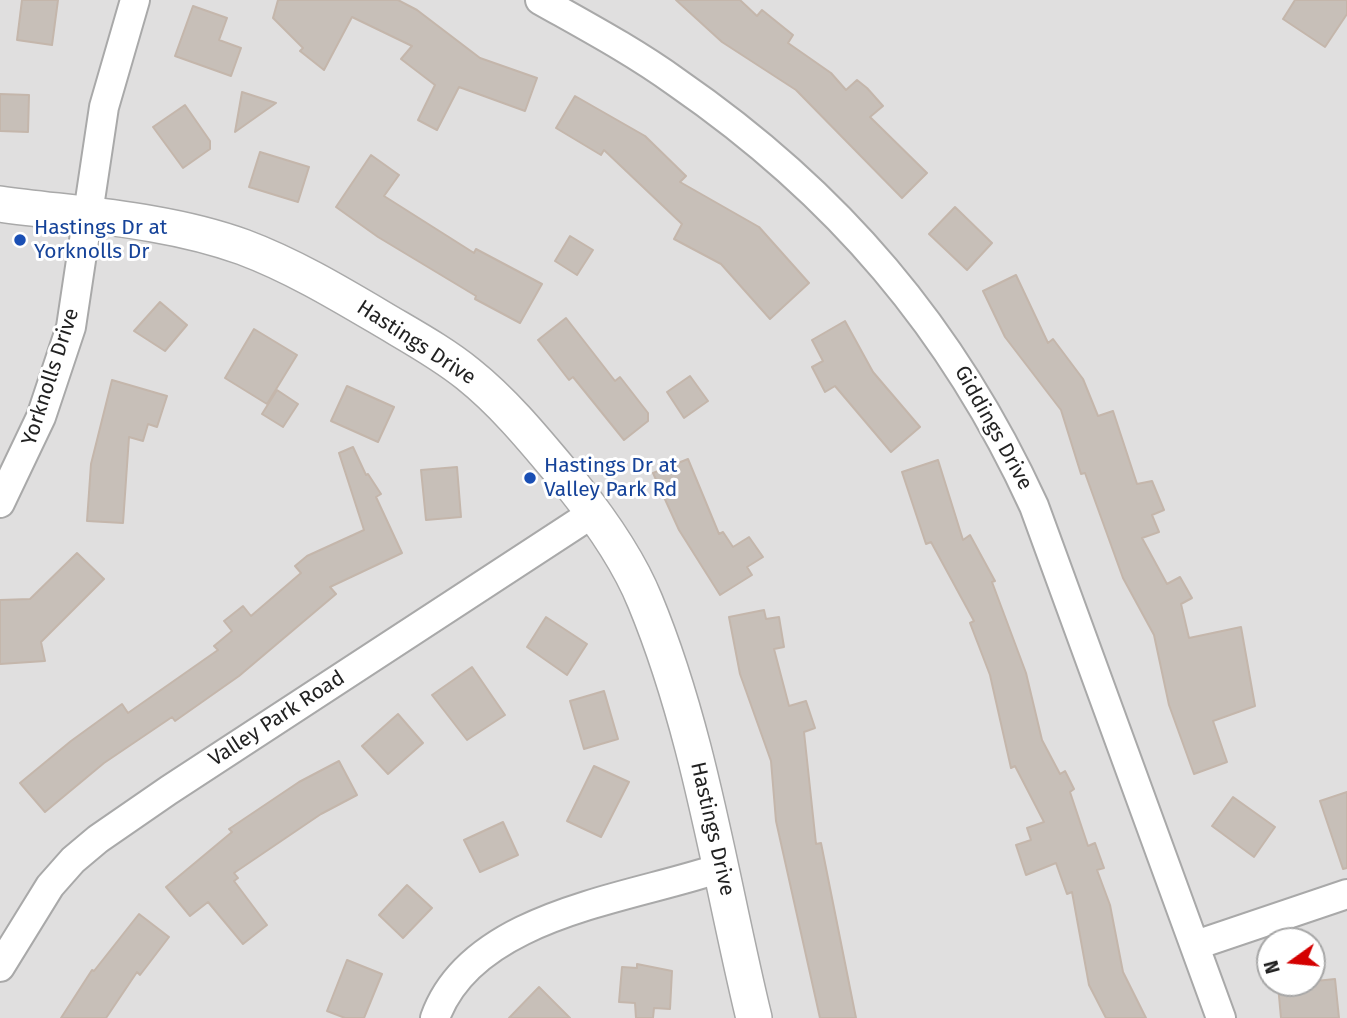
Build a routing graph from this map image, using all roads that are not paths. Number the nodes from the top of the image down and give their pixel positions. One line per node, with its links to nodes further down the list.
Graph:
1 (135, 0): 4 (street, Yorknolls Drive)
2 (540, 0): 9 (street, Giddings Drive)
3 (0, 204): 4 (street, Hastings Drive)
4 (90, 217): 5 (street, Yorknolls Drive); 6 (street, Hastings Drive)
5 (0, 503)
6 (593, 513): 7 (street, Hastings Drive); 10 (street, Valley Park Road)
7 (720, 868): 11 (street); 12 (street, Hastings Drive)
8 (1347, 894): 9 (street)
9 (1196, 945): 13 (street, Giddings Drive)
10 (0, 967)
11 (435, 1018)
12 (754, 1018)
13 (1221, 1018)

